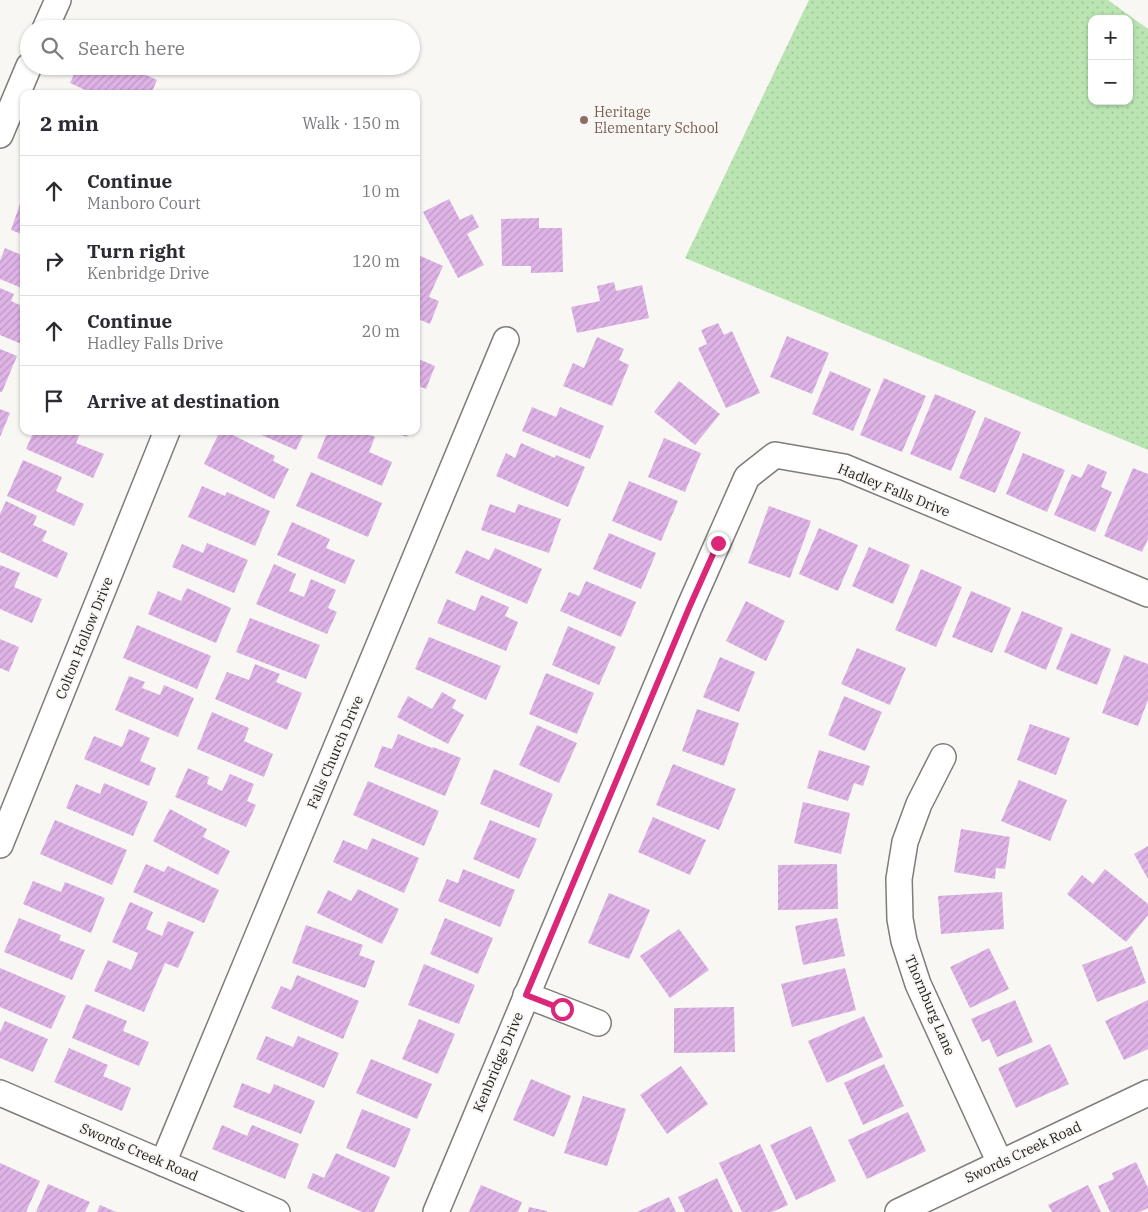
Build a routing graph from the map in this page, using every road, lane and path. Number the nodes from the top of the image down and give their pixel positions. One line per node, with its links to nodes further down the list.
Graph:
1 (58, 0): 2 (street)
2 (49, 20)
3 (25, 75): 4 (street)
4 (0, 135)
5 (506, 340): 15 (street, Falls Church Drive)
6 (166, 435): 10 (street, Colton Hollow Drive)
7 (1148, 594): 8 (street, Hadley Falls Drive)
8 (689, 608): 11 (street, Kenbridge Drive)
9 (943, 757): 16 (street, Thornburg Lane)
10 (0, 845)
11 (526, 995): 12 (street); 18 (street, Kenbridge Drive)
12 (598, 1023)
13 (0, 1093): 15 (street, Swords Creek Road)
14 (1148, 1093): 16 (street, Swords Creek Road)
15 (163, 1163): 17 (street, Swords Creek Road)
16 (1000, 1163): 19 (street, Swords Creek Road)
17 (277, 1212)
18 (436, 1212)
19 (898, 1212)

